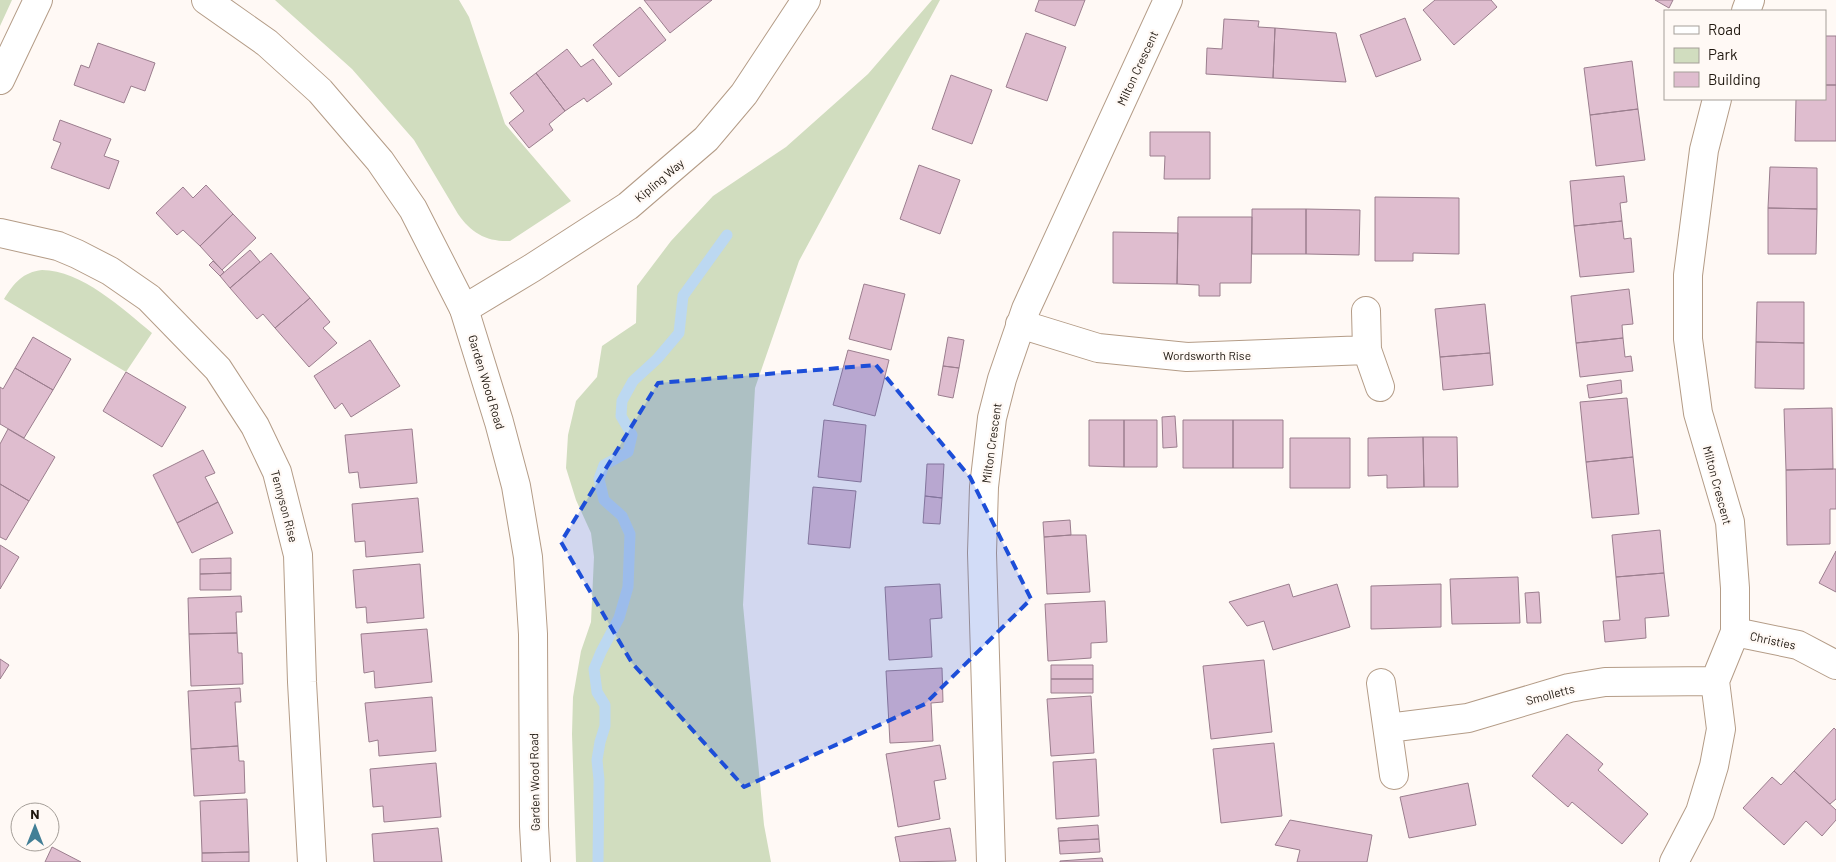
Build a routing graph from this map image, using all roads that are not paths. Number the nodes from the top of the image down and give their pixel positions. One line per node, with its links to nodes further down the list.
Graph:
1 (38, 0): 5 (street)
2 (206, 0): 8 (street, Garden Wood Road)
3 (806, 0): 8 (street, Kipling Way)
4 (1168, 0): 10 (street, Milton Crescent)
5 (0, 80)
6 (1717, 100): 13 (street, Milton Crescent)
7 (0, 233): 19 (street, Tennyson Rise)
8 (464, 309): 20 (street, Garden Wood Road)
9 (1366, 311): 11 (street)
10 (1020, 324): 11 (street, Wordsworth Rise); 21 (street, Milton Crescent)
11 (1367, 350): 12 (street)
12 (1380, 387)
13 (1735, 632): 14 (street, Christies); 15 (street, Milton Crescent)
14 (1836, 665)
15 (1715, 680): 17 (street, Smolletts); 22 (street)
16 (1381, 683): 17 (street)
17 (1388, 728): 18 (street)
18 (1394, 775)
19 (312, 862)
20 (536, 862)
21 (991, 862)
22 (1674, 862)

